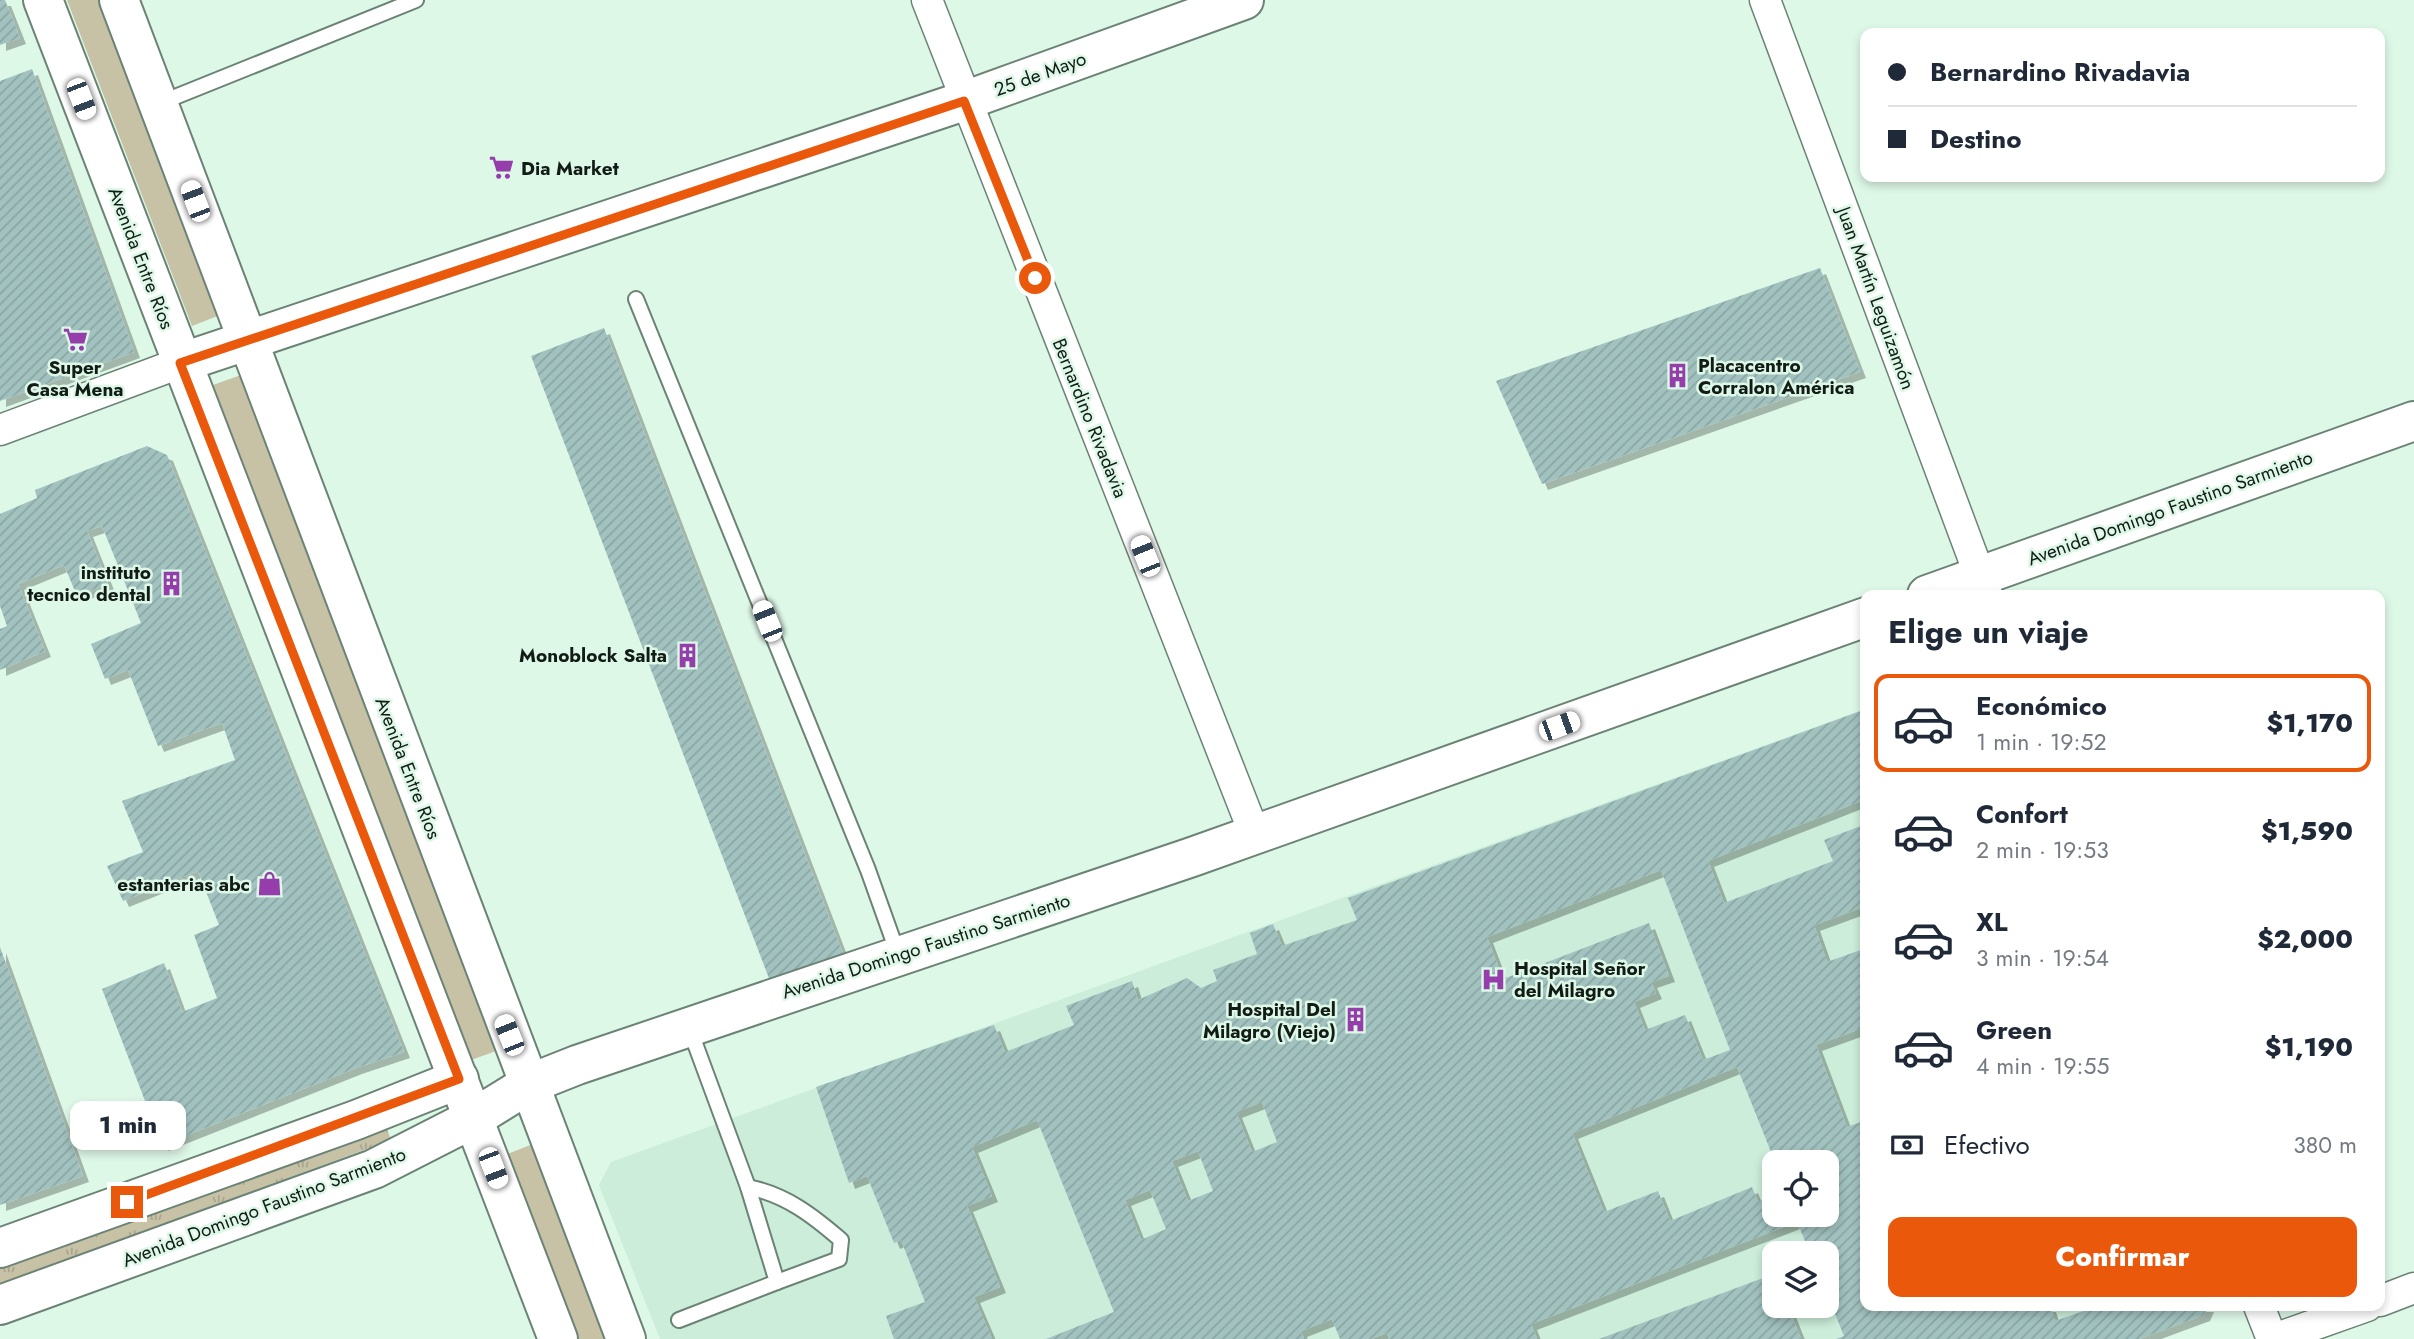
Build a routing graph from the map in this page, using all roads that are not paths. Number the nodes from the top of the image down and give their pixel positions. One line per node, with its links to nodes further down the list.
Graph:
1 (43, 0): 11 (main road, Avenida Entre Ríos)
2 (119, 0): 8 (main road, Avenida Entre Ríos)
3 (416, 0): 8 (lane)
4 (927, 0): 7 (street, Bernardino Rivadavia)
5 (1244, 0): 7 (main road, 25 de Mayo)
6 (1765, 0): 14 (street, Juan Martín Leguizamón)
7 (964, 101): 10 (main road, 25 de Mayo); 17 (street, Bernardino Rivadavia)
8 (158, 103): 10 (main road, Avenida Entre Ríos)
9 (636, 299): 18 (lane)
10 (247, 338): 11 (main road, 25 de Mayo); 21 (main road, Avenida Entre Ríos)
11 (180, 363): 13 (street, 25 de Mayo); 20 (main road, Avenida Entre Ríos)
12 (2414, 421): 14 (main road, Avenida Domingo Faustino Sarmiento)
13 (0, 430)
14 (1983, 586): 15 (main road, Avenida Domingo Faustino Sarmiento)
15 (1958, 590)
16 (1860, 619): 17 (main road, Avenida Domingo Faustino Sarmiento)
17 (1255, 835): 18 (main road, Avenida Domingo Faustino Sarmiento)
18 (898, 955): 19 (main road, Avenida Domingo Faustino Sarmiento)
19 (688, 1026): 21 (main road, Avenida Domingo Faustino Sarmiento); 23 (lane)
20 (459, 1079): 22 (main road, Avenida Entre Ríos); 24 (main road)
21 (529, 1084): 22 (main road, Avenida Domingo Faustino Sarmiento); 33 (main road, Avenida Entre Ríos)
22 (474, 1118): 28 (main road, Avenida Domingo Faustino Sarmiento); 32 (main road, Avenida Entre Ríos)
23 (748, 1187): 25 (lane); 25 (lane)
24 (0, 1248)
25 (777, 1282): 31 (lane)
26 (2414, 1288): 27 (street)
27 (2385, 1299)
28 (0, 1305)
29 (2261, 1311): 34 (street)
30 (2353, 1311): 34 (street)
31 (679, 1320)
32 (558, 1339)
33 (626, 1339)
34 (2273, 1339)

